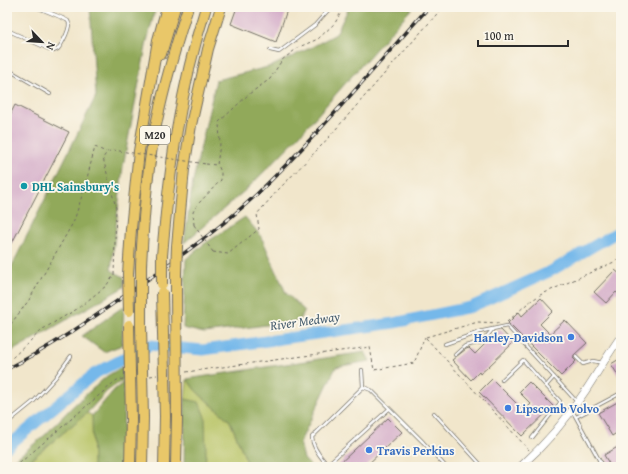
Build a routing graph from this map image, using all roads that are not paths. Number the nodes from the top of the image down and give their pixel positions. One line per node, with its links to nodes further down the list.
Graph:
1 (36, 7): 8 (lane)
2 (167, 7): 12 (highway, M20)
3 (175, 7): 12 (highway, M20)
4 (188, 7): 35 (highway, M20, bridge)
5 (206, 7): 36 (highway, M20, bridge)
6 (221, 7): 37 (highway, M20, bridge)
7 (331, 7): 9 (lane)
8 (7, 30)
9 (270, 50)
10 (7, 69): 11 (lane)
11 (50, 94)
12 (143, 126): 34 (highway, M20, bridge)
13 (493, 329): 15 (lane); 16 (lane); 21 (lane)
14 (621, 336): 19 (street)
15 (445, 344)
16 (455, 355)
17 (71, 356): 31 (lane)
18 (576, 357): 19 (lane)
19 (603, 363): 26 (street)
20 (362, 370): 24 (lane)
21 (554, 377): 23 (lane); 26 (lane)
22 (502, 380): 23 (lane)
23 (546, 386): 32 (lane)
24 (363, 387): 27 (lane); 27 (lane)
25 (621, 393): 30 (lane)
26 (577, 402): 28 (street)
27 (389, 409): 38 (lane)
28 (572, 410): 30 (lane); 40 (street)
29 (434, 414): 39 (lane)
30 (576, 417): 33 (lane)
31 (7, 424)
32 (532, 438)
33 (601, 462): 41 (lane); 42 (lane)
34 (130, 467)
35 (142, 467)
36 (164, 467)
37 (176, 467)
38 (446, 467)
39 (483, 467)
40 (520, 467)
41 (590, 467)
42 (603, 467)

